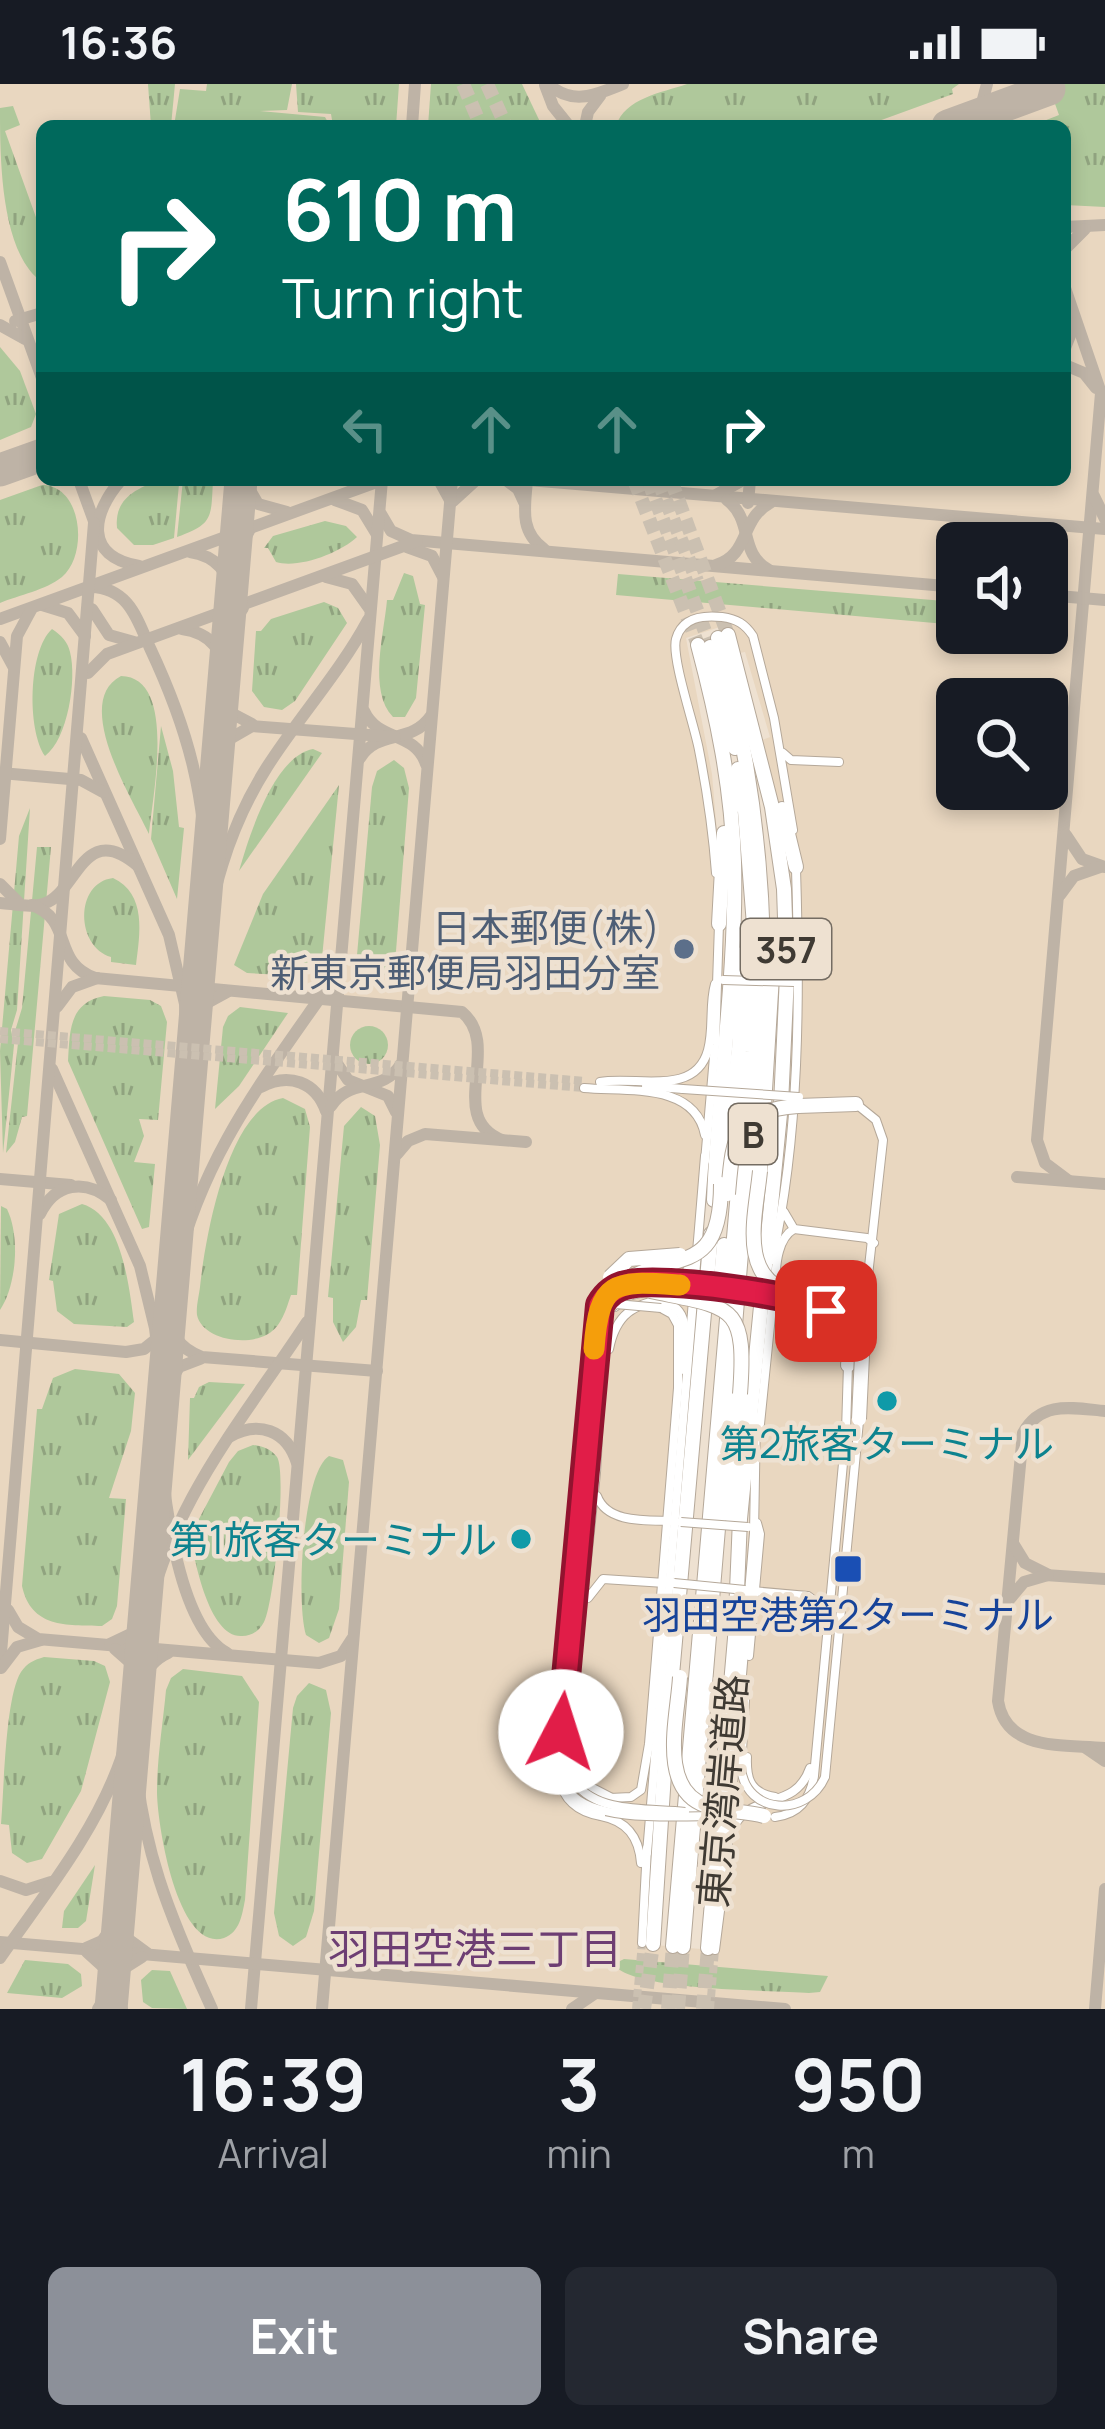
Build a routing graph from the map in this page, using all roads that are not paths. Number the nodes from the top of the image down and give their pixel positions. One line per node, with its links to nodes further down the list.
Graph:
1 (717, 641): 2 (highway, 東京湾岸道路 / 357); 3 (highway, B); 7 (highway, B); 9 (highway); 24 (highway, 東京湾岸道路 / 357)
2 (714, 711): 10 (highway); 19 (highway, 東京湾岸道路 / 357)
3 (744, 746): 14 (highway); 50 (highway, B)
4 (780, 748): 5 (street); 8 (street); 10 (street)
5 (790, 760): 6 (street); 8 (street)
6 (839, 762)
7 (738, 769): 13 (highway); 38 (highway, B)
8 (784, 770): 9 (street)
9 (796, 866): 12 (street)
10 (719, 924): 11 (street)
11 (721, 981): 12 (street, bridge); 15 (street); 18 (street)
12 (796, 984): 20 (street)
13 (742, 1005): 19 (highway); 19 (highway, bridge)
14 (772, 1018): 24 (highway); 26 (highway, bridge)
15 (600, 1082): 16 (street, bridge); 18 (street)
16 (799, 1102): 17 (highway); 38 (highway, bridge)
17 (856, 1104): 22 (street)
18 (705, 1161): 23 (street)
19 (718, 1190): 25 (highway, bridge); 35 (highway, 東京湾岸道路 / 357)
20 (782, 1198): 21 (street); 39 (street)
21 (794, 1229): 22 (street); 42 (street)
22 (874, 1243): 32 (street); 32 (street, bridge)
23 (697, 1249): 27 (street); 37 (street)
24 (766, 1258): 60 (highway, 東京湾岸道路 / 357)
25 (611, 1284): 26 (street, bridge); 28 (highway)
26 (795, 1296): 27 (street, bridge); 29 (street); 29 (highway); 32 (highway, bridge)
27 (649, 1297): 28 (street, bridge); 30 (street); 31 (street); 50 (highway, bridge)
28 (599, 1346): 30 (street); 31 (street, bridge); 51 (street, bridge)
29 (848, 1365): 32 (street)
30 (602, 1380): 33 (street)
31 (678, 1388): 34 (street)
32 (853, 1423): 47 (street); 49 (street, bridge)
33 (596, 1473): 36 (street); 46 (street)
34 (670, 1500): 36 (street); 37 (street)
35 (688, 1501): 56 (highway, bridge); 59 (highway, 東京湾岸道路 / 357)
36 (648, 1519): 37 (street)
37 (675, 1521): 39 (street, bridge); 41 (street)
38 (710, 1522): 50 (highway, B)
39 (751, 1528): 42 (street)
40 (647, 1582): 41 (street); 44 (street); 46 (street)
41 (669, 1583): 42 (street, bridge); 44 (street); 58 (street)
42 (750, 1590): 43 (street); 45 (street); 57 (street)
43 (775, 1592): 45 (street); 47 (street)
44 (662, 1600): 54 (street)
45 (753, 1613): 49 (street)
46 (582, 1617): 48 (street)
47 (823, 1664): 52 (street)
48 (572, 1714): 54 (street); 55 (street, bridge)
49 (745, 1721): 53 (street)
50 (700, 1752)
51 (560, 1755): 55 (street, bridge); 59 (street, bridge)
52 (814, 1755): 53 (street); 56 (street)
53 (794, 1792): 57 (street)
54 (610, 1798): 58 (street)
55 (704, 1815): 56 (street, bridge)
56 (769, 1816)
57 (727, 1852): 60 (street)
58 (646, 1853): 59 (street)
59 (646, 1941)
60 (712, 1949)

